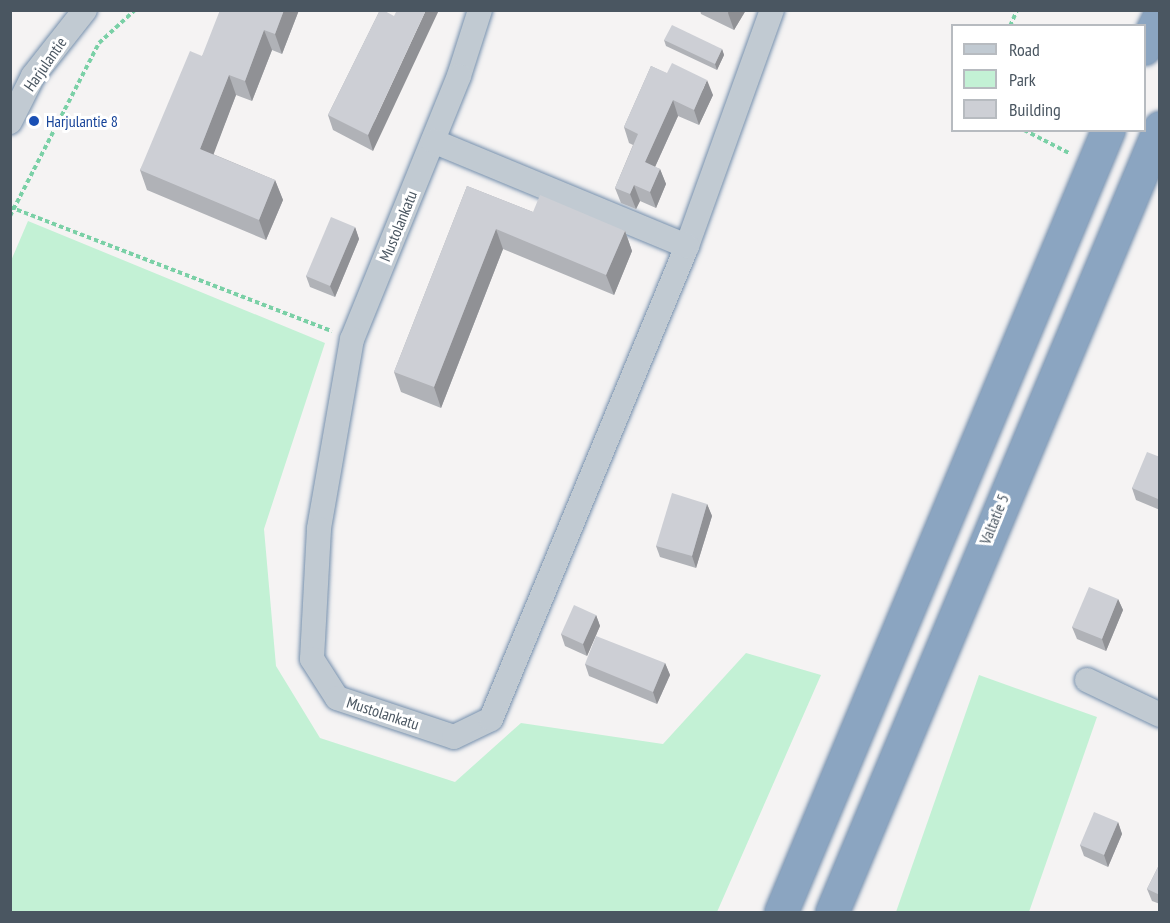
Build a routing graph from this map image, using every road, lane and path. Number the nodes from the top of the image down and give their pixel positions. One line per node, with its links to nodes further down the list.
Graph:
1 (85, 10): 9 (street, Harjulantie)
2 (135, 10): 15 (path)
3 (480, 10): 13 (street, Mustolankatu)
4 (772, 10): 17 (street, Mustolankatu)
5 (1017, 10): 7 (path)
6 (1160, 15): 8 (highway)
7 (1011, 24)
8 (1146, 44)
9 (10, 122)
10 (1160, 128): 22 (highway, Valtatie 5)
11 (1028, 132): 14 (path)
12 (1107, 132): 21 (highway)
13 (433, 141): 17 (street); 18 (street, Mustolankatu)
14 (1078, 157)
15 (12, 208): 16 (path); 18 (path)
16 (10, 216)
17 (687, 246): 18 (street, Mustolankatu)
18 (352, 339)
19 (1087, 680): 20 (street)
20 (1160, 715)
21 (781, 912)
22 (832, 912)

